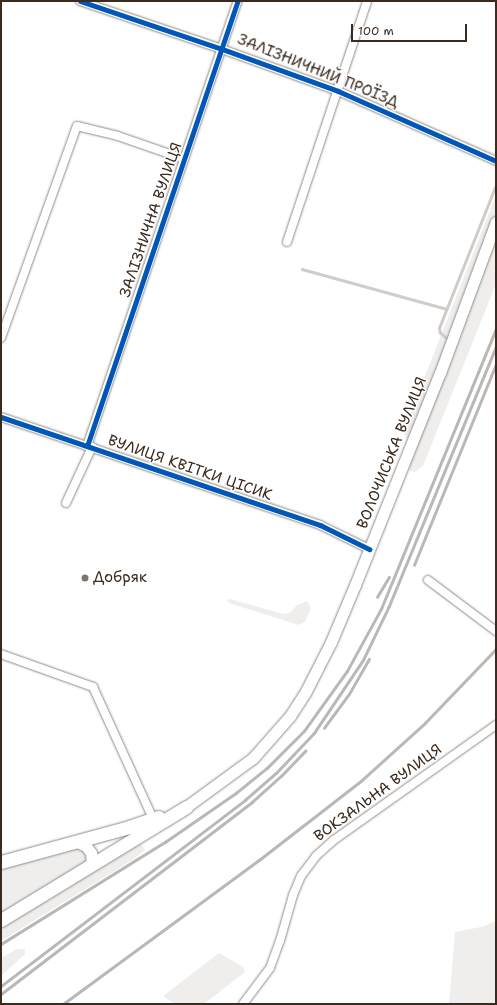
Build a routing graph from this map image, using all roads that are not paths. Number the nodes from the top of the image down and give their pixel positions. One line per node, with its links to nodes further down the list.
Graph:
1 (80, 1): 4 (street, ЗАЛІЗНИЧНИЙ ПРОЇЗД)
2 (238, 1): 4 (street, ЗАЛІЗНИЧНА ВУЛИЦЯ)
3 (367, 1): 5 (street)
4 (222, 49): 5 (street, ЗАЛІЗНИЧНИЙ ПРОЇЗД); 6 (street, ЗАЛІЗНИЧНА ВУЛИЦЯ)
5 (338, 91): 7 (street, ЗАЛІЗНИЧНИЙ ПРОЇЗД); 9 (street)
6 (184, 159): 10 (street); 12 (street, ЗАЛІЗНИЧНА ВУЛИЦЯ)
7 (496, 161)
8 (496, 222): 14 (main road, ВОЛОЧИСЬКА ВУЛИЦЯ)
9 (287, 242)
10 (1, 338)
11 (1, 417): 12 (street, ВУЛИЦЯ КВІТКИ ЦІСИК)
12 (89, 447): 13 (street, ЗАЛІЗНИЧНА ВУЛИЦЯ); 14 (street, ВУЛИЦЯ КВІТКИ ЦІСИК)
13 (66, 503)
14 (369, 549): 19 (main road, ВОЛОЧИСЬКА ВУЛИЦЯ)
15 (428, 580): 16 (street)
16 (496, 631)
17 (1, 654): 20 (street)
18 (496, 725): 25 (street, ВОКЗАЛЬНА ВУЛИЦЯ)
19 (186, 807): 20 (main road)
20 (155, 822): 21 (main road); 23 (main road)
21 (76, 842): 22 (main road); 23 (main road)
22 (1, 862)
23 (92, 864): 24 (main road)
24 (1, 920)
25 (243, 1004)

